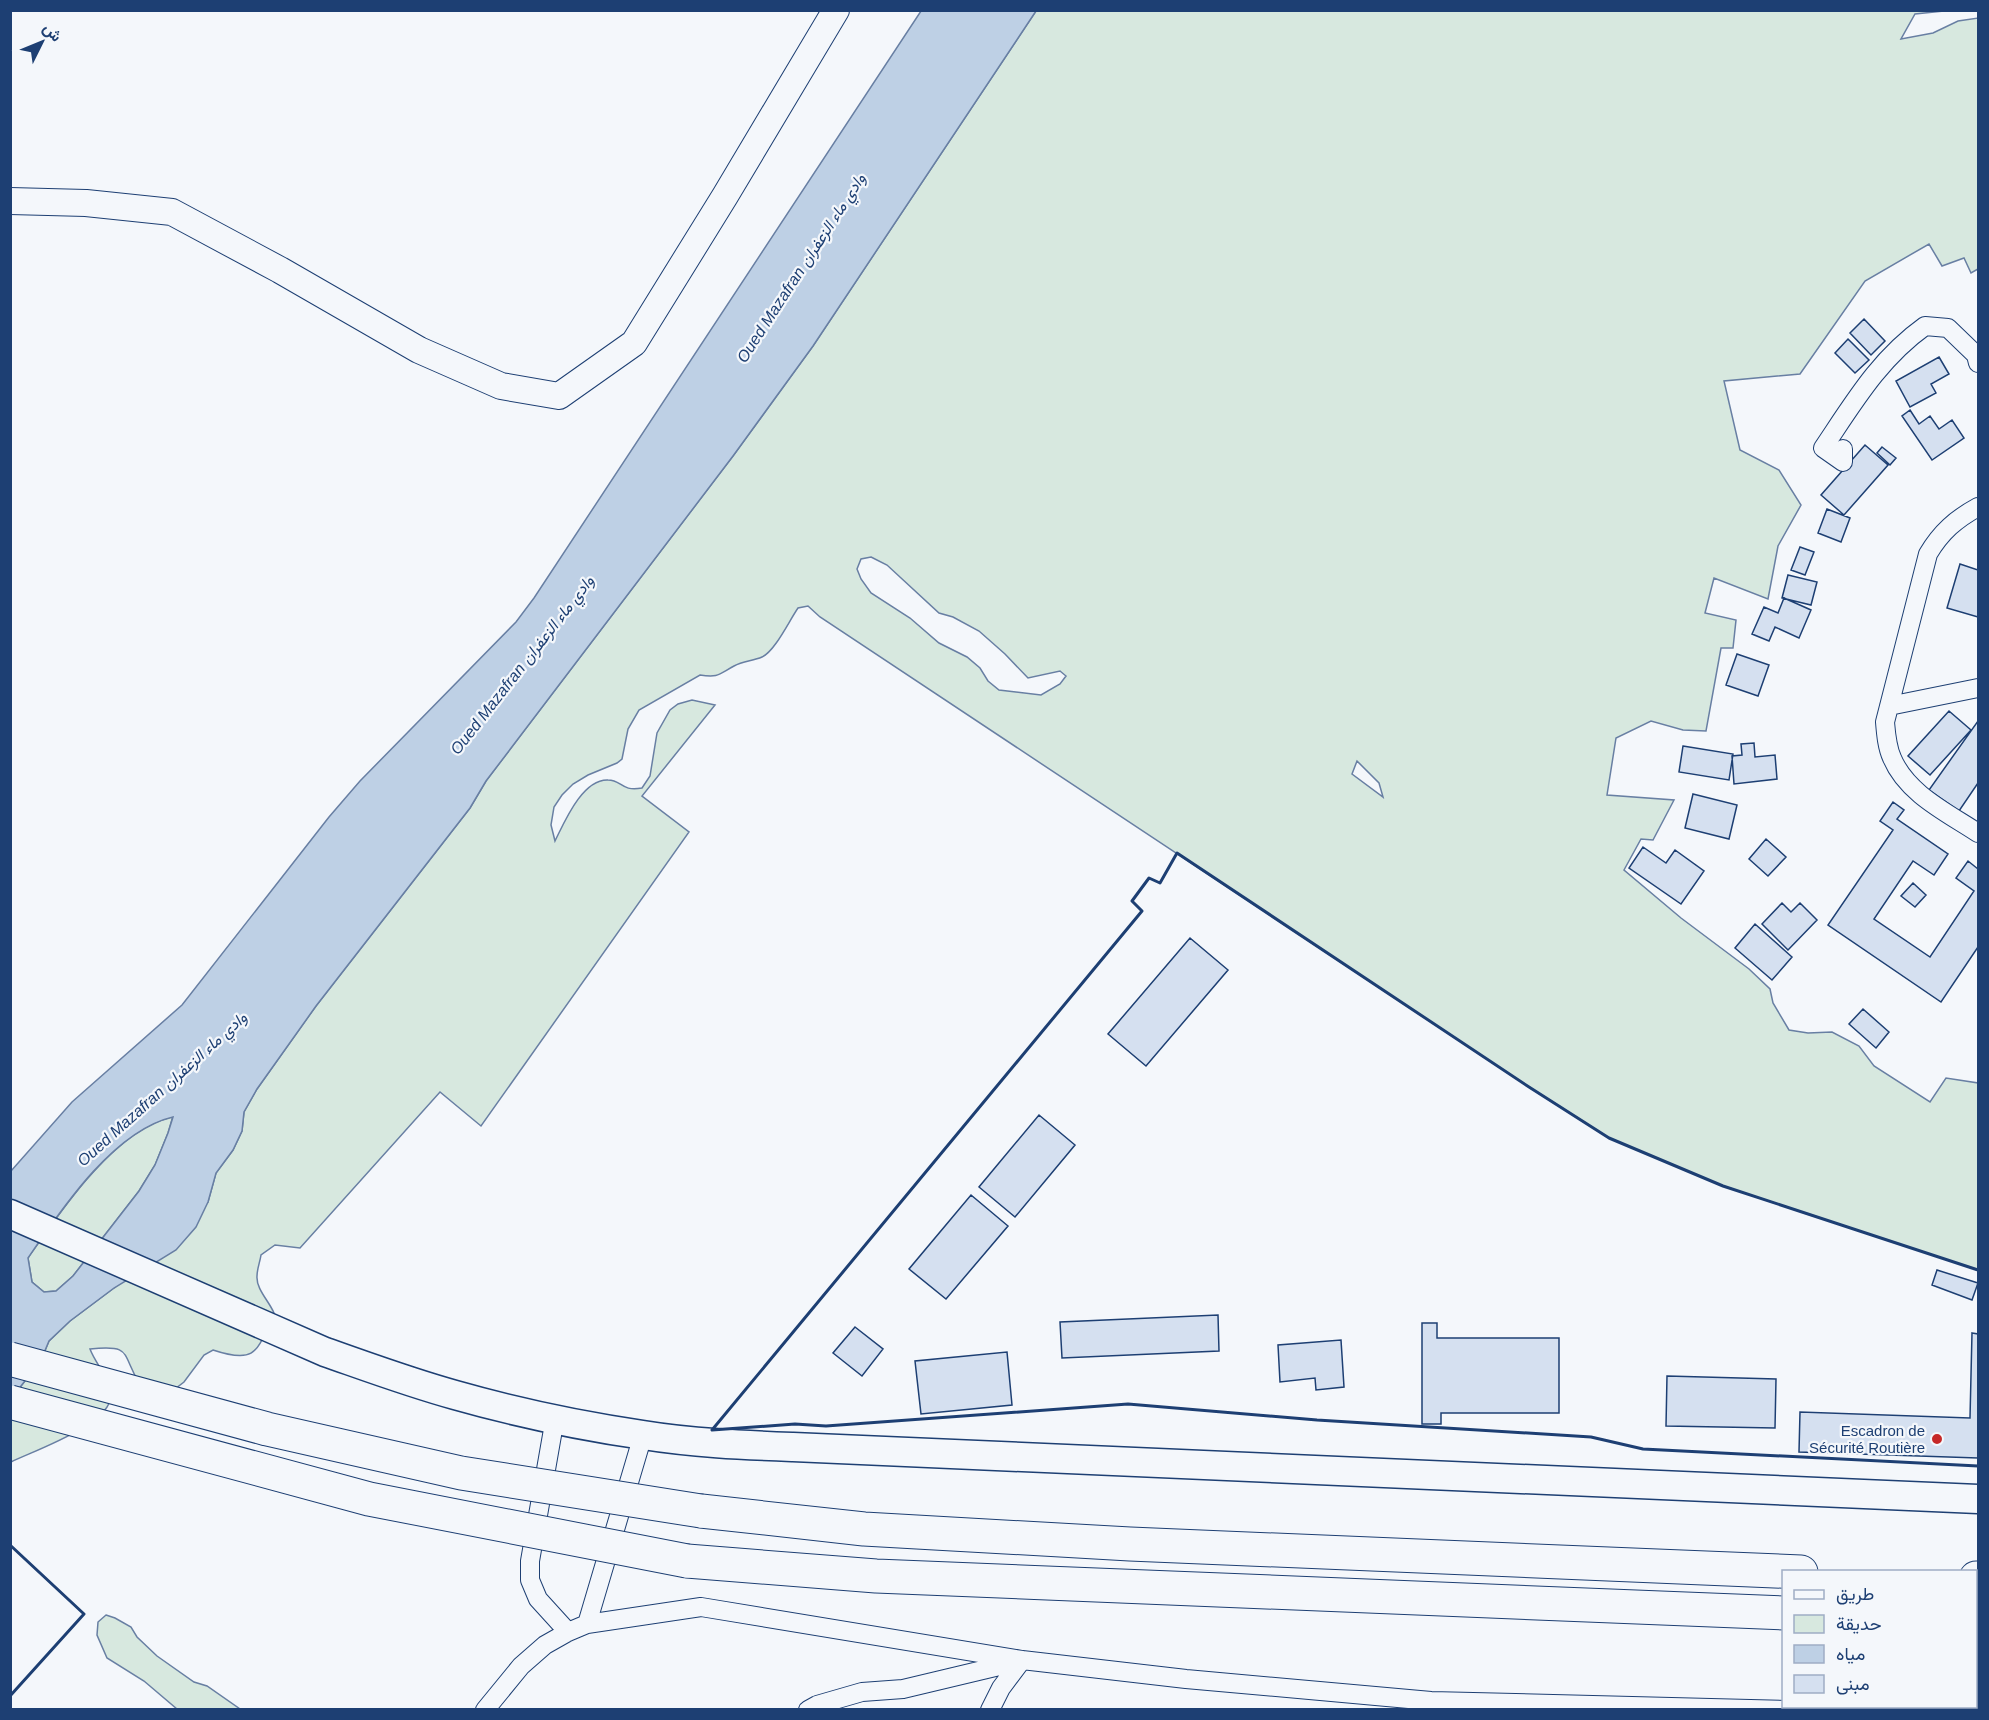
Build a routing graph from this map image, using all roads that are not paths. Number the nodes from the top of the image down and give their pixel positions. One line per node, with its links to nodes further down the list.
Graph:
1 (836, 10): 2 (street)
2 (10, 201)
3 (1978, 363): 4 (street)
4 (1843, 449)
5 (1978, 507): 7 (street)
6 (1978, 688): 7 (street)
7 (1889, 706): 8 (street)
8 (1978, 833)
9 (10, 1214): 12 (main road)
10 (10, 1359): 15 (highway, bridge)
11 (10, 1402): 16 (highway, bridge)
12 (555, 1418): 13 (main road); 18 (street)
13 (643, 1435): 14 (main road); 17 (street)
14 (1978, 1499)
15 (1782, 1571)
16 (1782, 1613)
17 (587, 1624): 18 (street); 19 (street)
18 (568, 1632): 20 (street)
19 (1022, 1660): 21 (street); 22 (street); 23 (street)
20 (485, 1710)
21 (808, 1710)
22 (990, 1710)
23 (1791, 1710)

